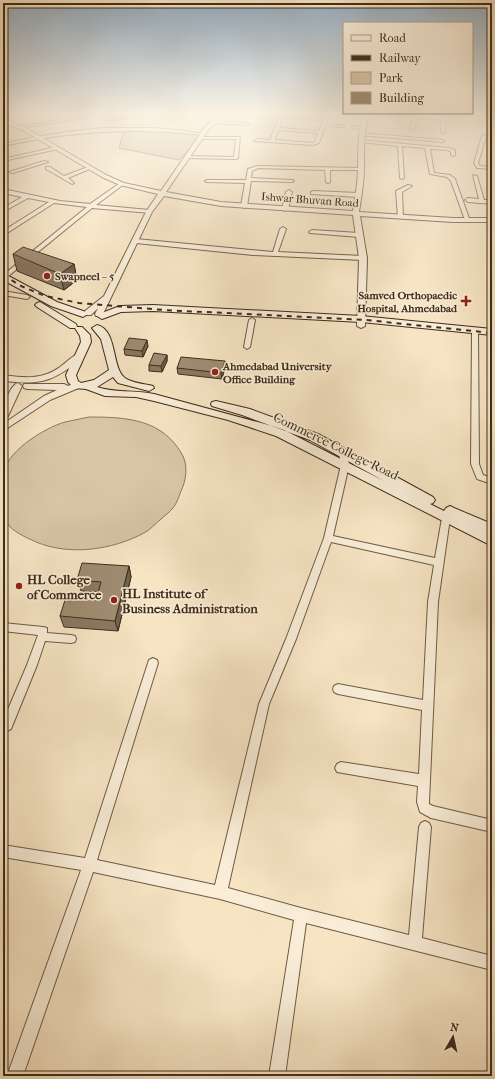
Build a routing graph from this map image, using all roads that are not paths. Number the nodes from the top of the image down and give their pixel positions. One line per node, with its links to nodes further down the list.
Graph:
1 (28, 163): 9 (street)
2 (41, 163): 9 (street)
3 (82, 163): 11 (street, Ishwar Bhuvan Road)
4 (182, 163): 27 (street)
5 (360, 163): 14 (street)
6 (401, 163): 18 (street)
7 (430, 163): 43 (street)
8 (476, 163): 13 (street)
9 (31, 166): 15 (street)
10 (48, 168): 17 (street)
11 (90, 168): 17 (street); 24 (street, Ishwar Bhuvan Road)
12 (328, 168): 14 (street); 20 (street); 22 (street)
13 (492, 168)
14 (360, 169): 30 (street)
15 (11, 172)
16 (475, 176): 33 (street)
17 (64, 178): 23 (street)
18 (402, 178)
19 (207, 181): 20 (street)
20 (248, 181): 21 (street); 37 (street)
21 (292, 181)
22 (328, 182)
23 (72, 183)
24 (122, 184): 27 (street, Ishwar Bhuvan Road); 36 (street)
25 (410, 186): 42 (street)
26 (3, 191): 31 (street)
27 (162, 192): 37 (street, Ishwar Bhuvan Road); 40 (street)
28 (289, 192): 38 (street)
29 (314, 193): 30 (street)
30 (358, 195): 41 (street)
31 (27, 196): 34 (street); 39 (street)
32 (468, 200): 33 (street)
33 (482, 201): 35 (street)
34 (54, 202): 36 (street); 47 (street)
35 (492, 202)
36 (90, 206): 40 (street); 52 (street)
37 (244, 206): 38 (street, Ishwar Bhuvan Road)
38 (285, 209): 41 (street, Ishwar Bhuvan Road)
39 (3, 210)
40 (149, 212): 49 (street)
41 (356, 213): 42 (street, Ishwar Bhuvan Road); 48 (street)
42 (400, 217): 43 (street, Ishwar Bhuvan Road)
43 (468, 220): 44 (street, Ishwar Bhuvan Road)
44 (492, 220)
45 (283, 229): 50 (street)
46 (312, 232): 48 (street)
47 (4, 234)
48 (359, 235): 51 (street)
49 (136, 241): 50 (street); 54 (street)
50 (275, 254): 51 (street)
51 (363, 258): 59 (street)
52 (3, 278): 55 (main road); 56 (main road)
53 (3, 293): 55 (street)
54 (110, 294): 56 (street); 57 (street)
55 (27, 297): 60 (main road)
56 (85, 313): 57 (main road); 60 (main road)
57 (101, 320): 58 (main road); 59 (main road); 60 (main road); 66 (main road)
58 (252, 320): 59 (main road); 64 (street)
59 (361, 323): 62 (main road)
60 (76, 328): 65 (main road)
61 (492, 332): 62 (main road)
62 (475, 334): 63 (main road); 75 (street)
63 (492, 339)
64 (247, 347)
65 (80, 356): 67 (street); 70 (main road)
66 (114, 371): 70 (main road); 73 (main road, Commerce College Road)
67 (3, 378)
68 (3, 384): 69 (street)
69 (18, 386): 70 (street); 71 (street)
70 (83, 386): 72 (street); 74 (main road, Commerce College Road)
71 (3, 416)
72 (3, 428)
73 (343, 452): 74 (street); 76 (main road, Commerce College Road)
74 (345, 465): 76 (main road, Commerce College Road); 78 (street)
75 (492, 481)
76 (448, 515): 77 (main road, Commerce College Road); 79 (main road, Commerce College Road); 80 (street)
77 (492, 530)
78 (328, 538): 80 (street); 94 (street)
79 (492, 541)
80 (439, 562): 86 (street)
81 (3, 627): 82 (street)
82 (43, 631)
83 (71, 639): 87 (street)
84 (153, 662): 93 (street)
85 (338, 689): 86 (street)
86 (428, 706): 89 (street)
87 (3, 728)
88 (341, 768): 89 (street)
89 (424, 781): 90 (street)
90 (492, 826)
91 (425, 828): 96 (street)
92 (3, 851): 93 (street)
93 (89, 865): 94 (street); 98 (street)
94 (220, 892): 95 (street)
95 (301, 915): 96 (street); 99 (street)
96 (415, 942): 97 (street)
97 (492, 963)
98 (15, 1076)
99 (277, 1076)

